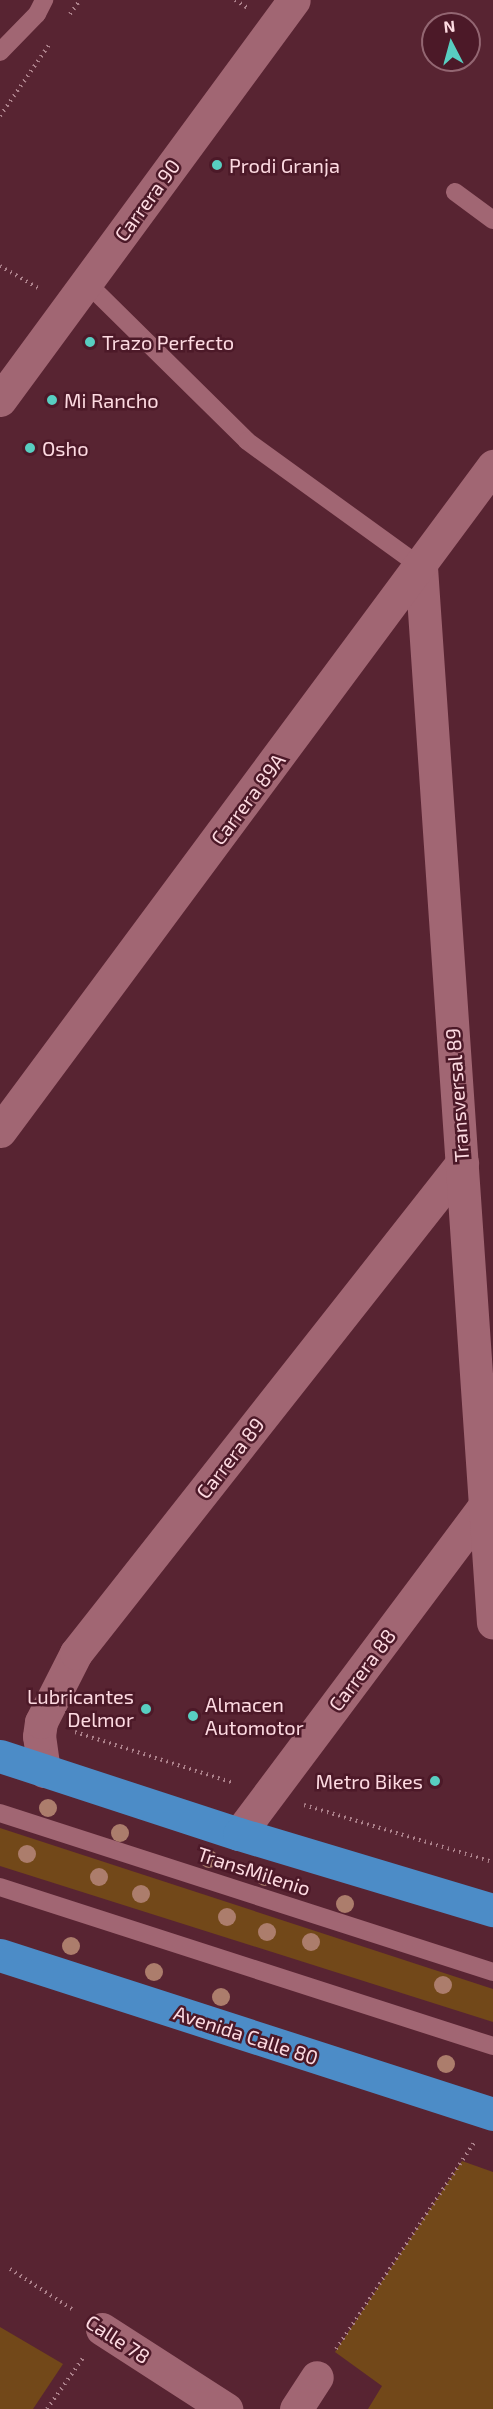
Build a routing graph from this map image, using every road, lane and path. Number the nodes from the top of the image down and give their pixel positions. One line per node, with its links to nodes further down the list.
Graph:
1 (44, 0): 6 (lane)
2 (80, 0): 4 (path)
3 (294, 0): 11 (street, Carrera 90)
4 (67, 18)
5 (55, 37): 7 (path)
6 (0, 52)
7 (0, 116)
8 (455, 192): 9 (lane)
9 (493, 220)
10 (0, 266): 11 (path)
11 (78, 294): 12 (street, Carrera 90); 14 (lane)
12 (0, 400)
13 (493, 466): 14 (street, Carrera 89A)
14 (421, 567): 15 (street, Carrera 89A); 16 (street, Transversal 89)
15 (0, 1131)
16 (462, 1163): 17 (street, Transversal 89); 20 (street, Carrera 89)
17 (485, 1505): 18 (street, Transversal 89); 22 (street, Carrera 88)
18 (493, 1623)
19 (0, 1756): 20 (highway)
20 (44, 1771): 22 (highway)
21 (0, 1813): 26 (lane, TransMilenio)
22 (239, 1834): 24 (highway)
23 (0, 1887): 27 (lane)
24 (493, 1910)
25 (0, 1955): 28 (highway, Avenida Calle 80)
26 (493, 1972)
27 (493, 2046)
28 (486, 2124): 31 (path)
29 (10, 2269): 30 (path, Calle 78)
30 (102, 2329): 32 (path); 33 (street, Calle 78)
31 (317, 2377): 34 (street)
32 (48, 2409)
33 (226, 2409)
34 (296, 2409)

